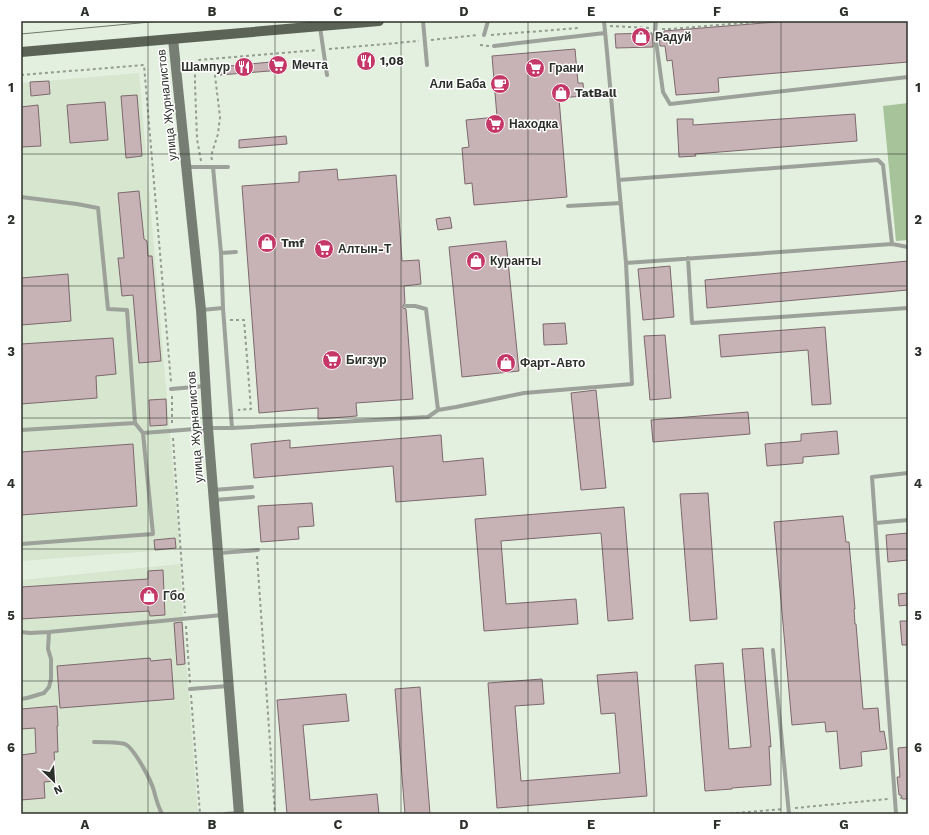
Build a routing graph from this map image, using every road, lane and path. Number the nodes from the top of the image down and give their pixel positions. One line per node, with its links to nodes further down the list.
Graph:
1 (379, 21): 7 (main road)
2 (423, 21): 13 (lane)
3 (488, 21): 11 (lane)
4 (656, 21): 9 (lane)
5 (769, 21): 9 (path)
6 (604, 23): 9 (path); 10 (lane)
7 (320, 27): 12 (main road); 15 (lane)
8 (580, 28): 11 (path)
9 (655, 28): 20 (lane)
10 (605, 33): 14 (lane); 25 (lane)
11 (484, 35): 13 (path)
12 (173, 39): 16 (main road); 21 (street, улица Журналистов)
13 (424, 40): 15 (path); 17 (lane)
14 (494, 46)
15 (324, 50): 19 (lane); 22 (path)
16 (21, 52)
17 (427, 65)
18 (21, 75): 40 (path)
19 (327, 75)
20 (908, 77)
21 (186, 167): 22 (lane); 38 (street, улица Журналистов)
22 (201, 167): 23 (lane)
23 (213, 167): 24 (lane); 32 (lane)
24 (228, 168)
25 (618, 180): 27 (lane); 29 (lane)
26 (21, 197): 42 (lane)
27 (621, 203): 28 (lane); 34 (lane)
28 (568, 206)
29 (892, 244): 30 (lane); 33 (lane)
30 (908, 247)
31 (236, 252): 32 (lane)
32 (221, 253): 36 (lane)
33 (688, 258): 34 (lane); 37 (lane)
34 (626, 263): 41 (lane)
35 (406, 306): 41 (lane)
36 (223, 308): 38 (lane); 44 (lane)
37 (908, 308)
38 (201, 310): 39 (street, улица Журналистов)
39 (205, 386): 40 (lane); 43 (street, улица Журналистов)
40 (171, 390): 46 (path)
41 (438, 410): 44 (lane)
42 (135, 423): 45 (lane); 47 (lane)
43 (208, 428): 44 (lane); 46 (lane); 50 (street, улица Журналистов)
44 (232, 428)
45 (21, 430)
46 (173, 431): 47 (lane); 58 (path)
47 (143, 433): 54 (lane)
48 (908, 473): 53 (lane)
49 (252, 487): 50 (lane)
50 (213, 495): 51 (lane); 56 (street, улица Журналистов)
51 (253, 497)
52 (908, 520): 53 (lane)
53 (876, 523): 67 (lane)
54 (21, 544)
55 (257, 550): 56 (lane); 73 (path)
56 (218, 553): 57 (street, улица Журналистов)
57 (223, 615): 58 (lane); 62 (street, улица Журналистов)
58 (186, 618): 60 (lane); 63 (path)
59 (21, 632): 60 (lane)
60 (49, 632): 64 (lane)
61 (773, 650): 68 (lane)
62 (229, 686): 63 (lane); 69 (street, улица Журналистов)
63 (190, 689): 71 (path)
64 (21, 699)
65 (94, 742): 70 (lane)
66 (908, 797): 67 (path)
67 (895, 798): 68 (path); 76 (lane)
68 (788, 809): 74 (path); 75 (lane)
69 (239, 813): 72 (lane)
70 (162, 814)
71 (200, 814)
72 (225, 814)
73 (275, 814)
74 (724, 814)
75 (789, 814)
76 (896, 814)

